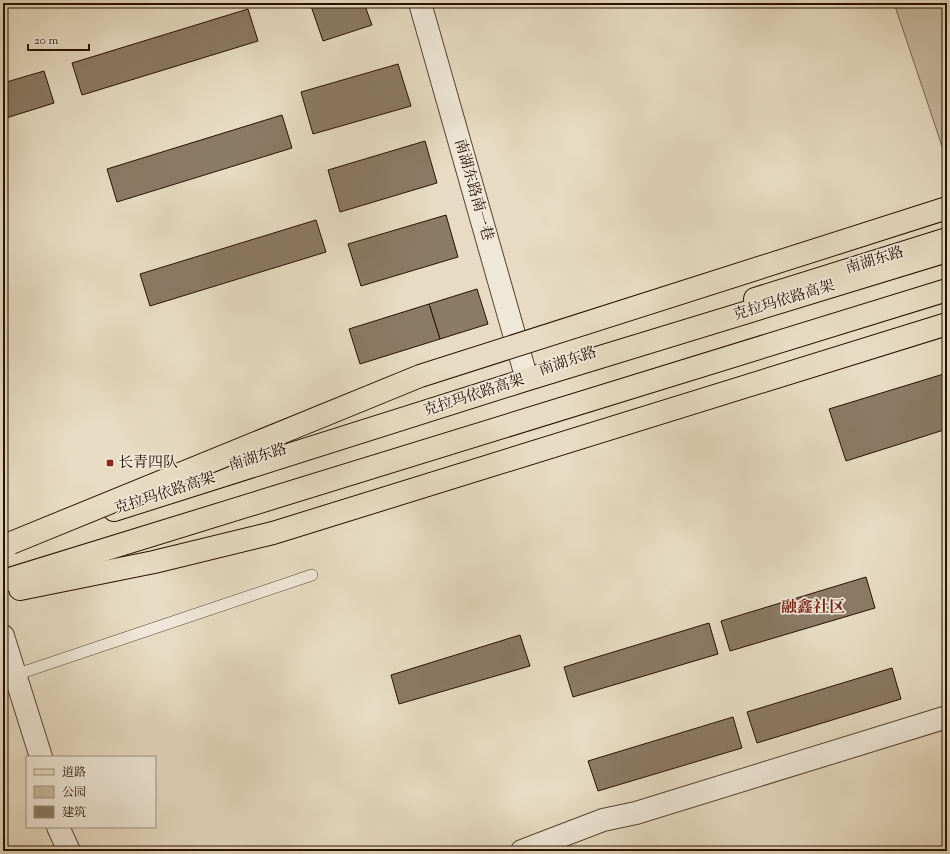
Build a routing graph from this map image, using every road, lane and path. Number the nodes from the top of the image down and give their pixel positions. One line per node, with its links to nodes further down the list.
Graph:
1 (420, 3): 8 (street, 南湖东路南一巷)
2 (947, 208): 9 (main road, bridge)
3 (947, 239): 8 (main road, 南湖东路)
4 (947, 251): 9 (main road, 克拉玛依路高架, bridge)
5 (947, 282): 11 (main road)
6 (947, 290): 12 (main road)
7 (947, 324): 13 (main road)
8 (526, 376): 9 (main road, 南湖东路)
9 (6, 541)
10 (312, 575): 15 (lane)
11 (3, 578)
12 (3, 581)
13 (3, 593)
14 (3, 636): 15 (street)
15 (15, 675): 17 (street)
16 (947, 718): 20 (street)
17 (41, 756)
18 (58, 828): 19 (street)
19 (69, 851)
20 (522, 851)

